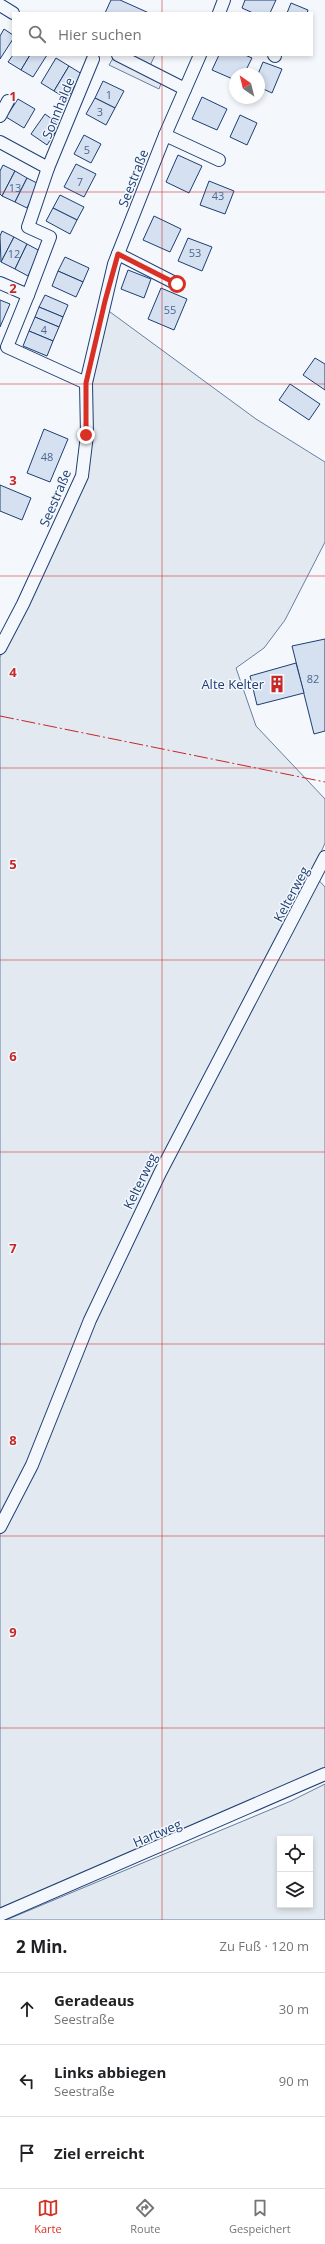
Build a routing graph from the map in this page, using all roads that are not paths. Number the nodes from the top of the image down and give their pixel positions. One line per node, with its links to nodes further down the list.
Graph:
1 (224, 0): 4 (street)
2 (0, 5): 3 (street)
3 (12, 12)
4 (219, 12)
5 (92, 56): 14 (street, Sonnhalde)
6 (120, 56): 8 (street)
7 (200, 56): 8 (street, Seestraße)
8 (185, 89): 11 (street, Seestraße)
9 (8, 101): 10 (street)
10 (0, 116)
11 (165, 135): 13 (street); 15 (street, Seestraße)
12 (0, 142): 14 (street)
13 (219, 160)
14 (48, 168): 18 (street, Sonnhalde)
15 (118, 254): 17 (street); 20 (street, Seestraße)
16 (0, 283): 18 (street)
17 (177, 284)
18 (28, 295): 19 (street)
19 (4, 348): 20 (street)
20 (86, 383): 21 (street, Seestraße)
21 (0, 648)
22 (325, 857): 23 (street, Kelterweg)
23 (0, 1527)
24 (325, 1774): 25 (street, Hartweg)
25 (0, 1915)

